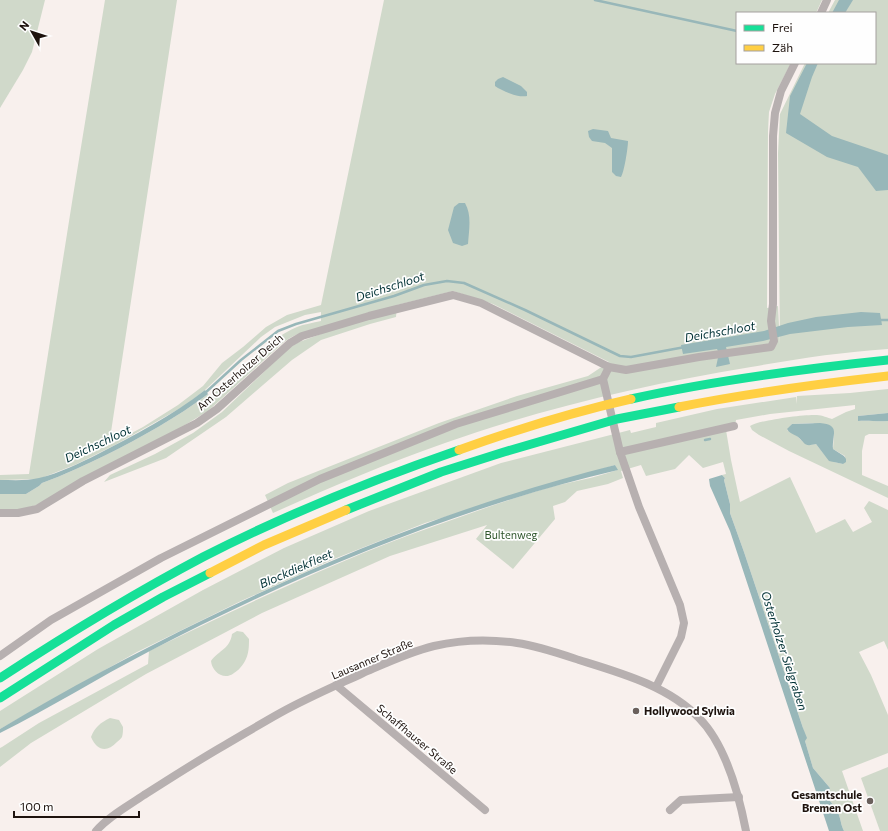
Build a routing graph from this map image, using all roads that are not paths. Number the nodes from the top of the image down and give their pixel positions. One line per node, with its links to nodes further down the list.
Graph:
1 (828, 0): 2 (street)
2 (822, 12)
3 (794, 64): 5 (street, Am Osterholzer Deich)
4 (888, 360): 12 (highway)
5 (609, 366): 7 (street); 10 (street, Am Osterholzer Deich)
6 (888, 376): 15 (highway)
7 (603, 379): 9 (street); 11 (street)
8 (734, 426): 9 (street)
9 (620, 452): 14 (street)
10 (0, 513)
11 (0, 656)
12 (0, 678)
13 (336, 685): 14 (street, Lausanner Straße); 17 (street, Schaffhauser Straße); 19 (street, Lausanner Straße)
14 (656, 687): 16 (street, Lausanner Straße)
15 (0, 698)
16 (739, 797): 18 (street); 20 (street, Lausanner Straße)
17 (485, 810)
18 (670, 810)
19 (96, 831)
20 (746, 831)

